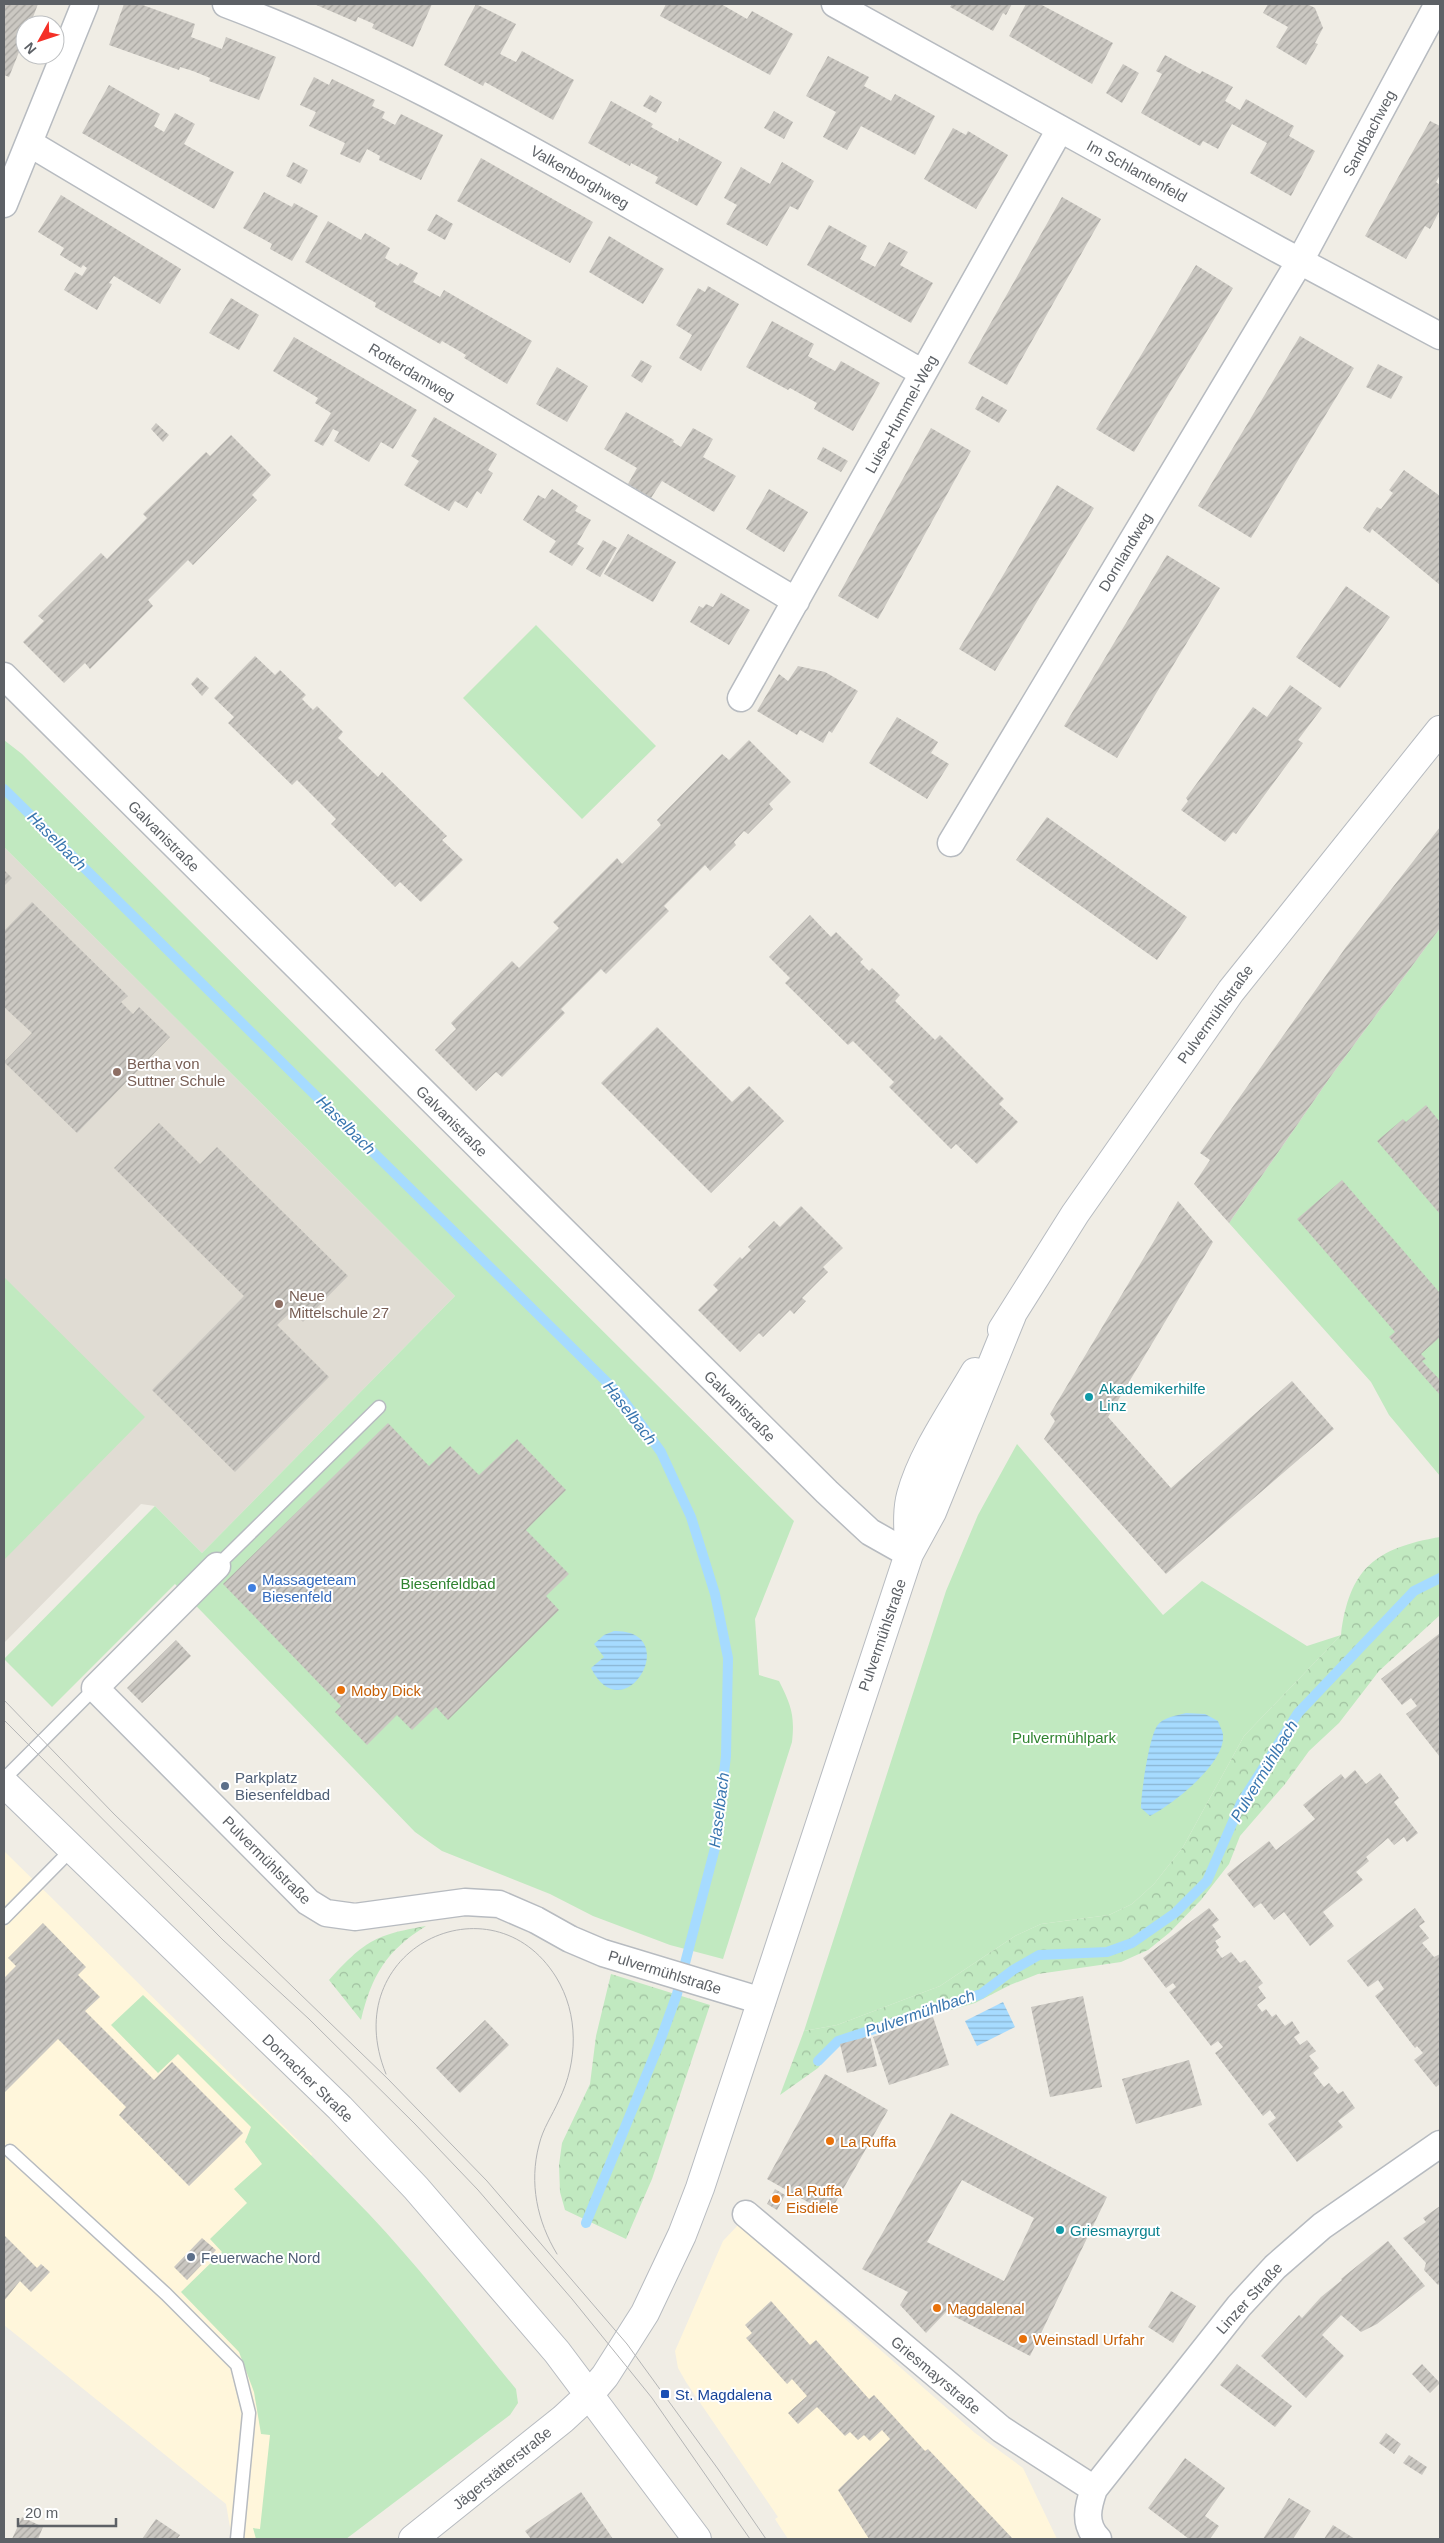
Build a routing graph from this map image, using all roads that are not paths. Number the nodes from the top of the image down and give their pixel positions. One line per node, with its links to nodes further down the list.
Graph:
1 (85, 4): 6 (street)
2 (226, 4): 10 (street, Valkenborghweg)
3 (834, 4): 5 (street, Im Schlantenfeld)
4 (1438, 4): 8 (street, Sandbachweg)
5 (1060, 129): 8 (street, Im Schlantenfeld); 10 (street, Luise-Hummel-Weg)
6 (29, 143): 7 (street); 11 (street, Rotterdamweg)
7 (4, 204)
8 (1300, 262): 9 (street, Im Schlantenfeld); 15 (street, Dornlandweg)
9 (1440, 336)
10 (924, 373): 11 (street, Luise-Hummel-Weg)
11 (796, 601): 13 (street, Luise-Hummel-Weg)
12 (4, 676): 17 (street, Galvanistraße)
13 (742, 698)
14 (1440, 730): 17 (street, Pulvermühlstraße)
15 (950, 843)
16 (380, 1407): 18 (lane)
17 (909, 1554): 24 (street, Pulvermühlstraße)
18 (217, 1566): 19 (street)
19 (94, 1688): 20 (lane); 24 (street, Pulvermühlstraße)
20 (4, 1779)
21 (4, 1783): 22 (street, Dornacher Straße)
22 (73, 1848): 23 (lane); 28 (street, Dornacher Straße)
23 (4, 1918)
24 (762, 2001): 28 (street, Pulvermühlstraße)
25 (1440, 2144): 29 (street, Linzer Straße)
26 (10, 2151): 30 (lane)
27 (746, 2214): 29 (street, Griesmayrstraße)
28 (589, 2395): 31 (street, Jägerstätterstraße); 32 (street, Dornacher Straße)
29 (1094, 2488): 33 (street)
30 (237, 2539)
31 (413, 2539)
32 (697, 2539)
33 (1098, 2539)

